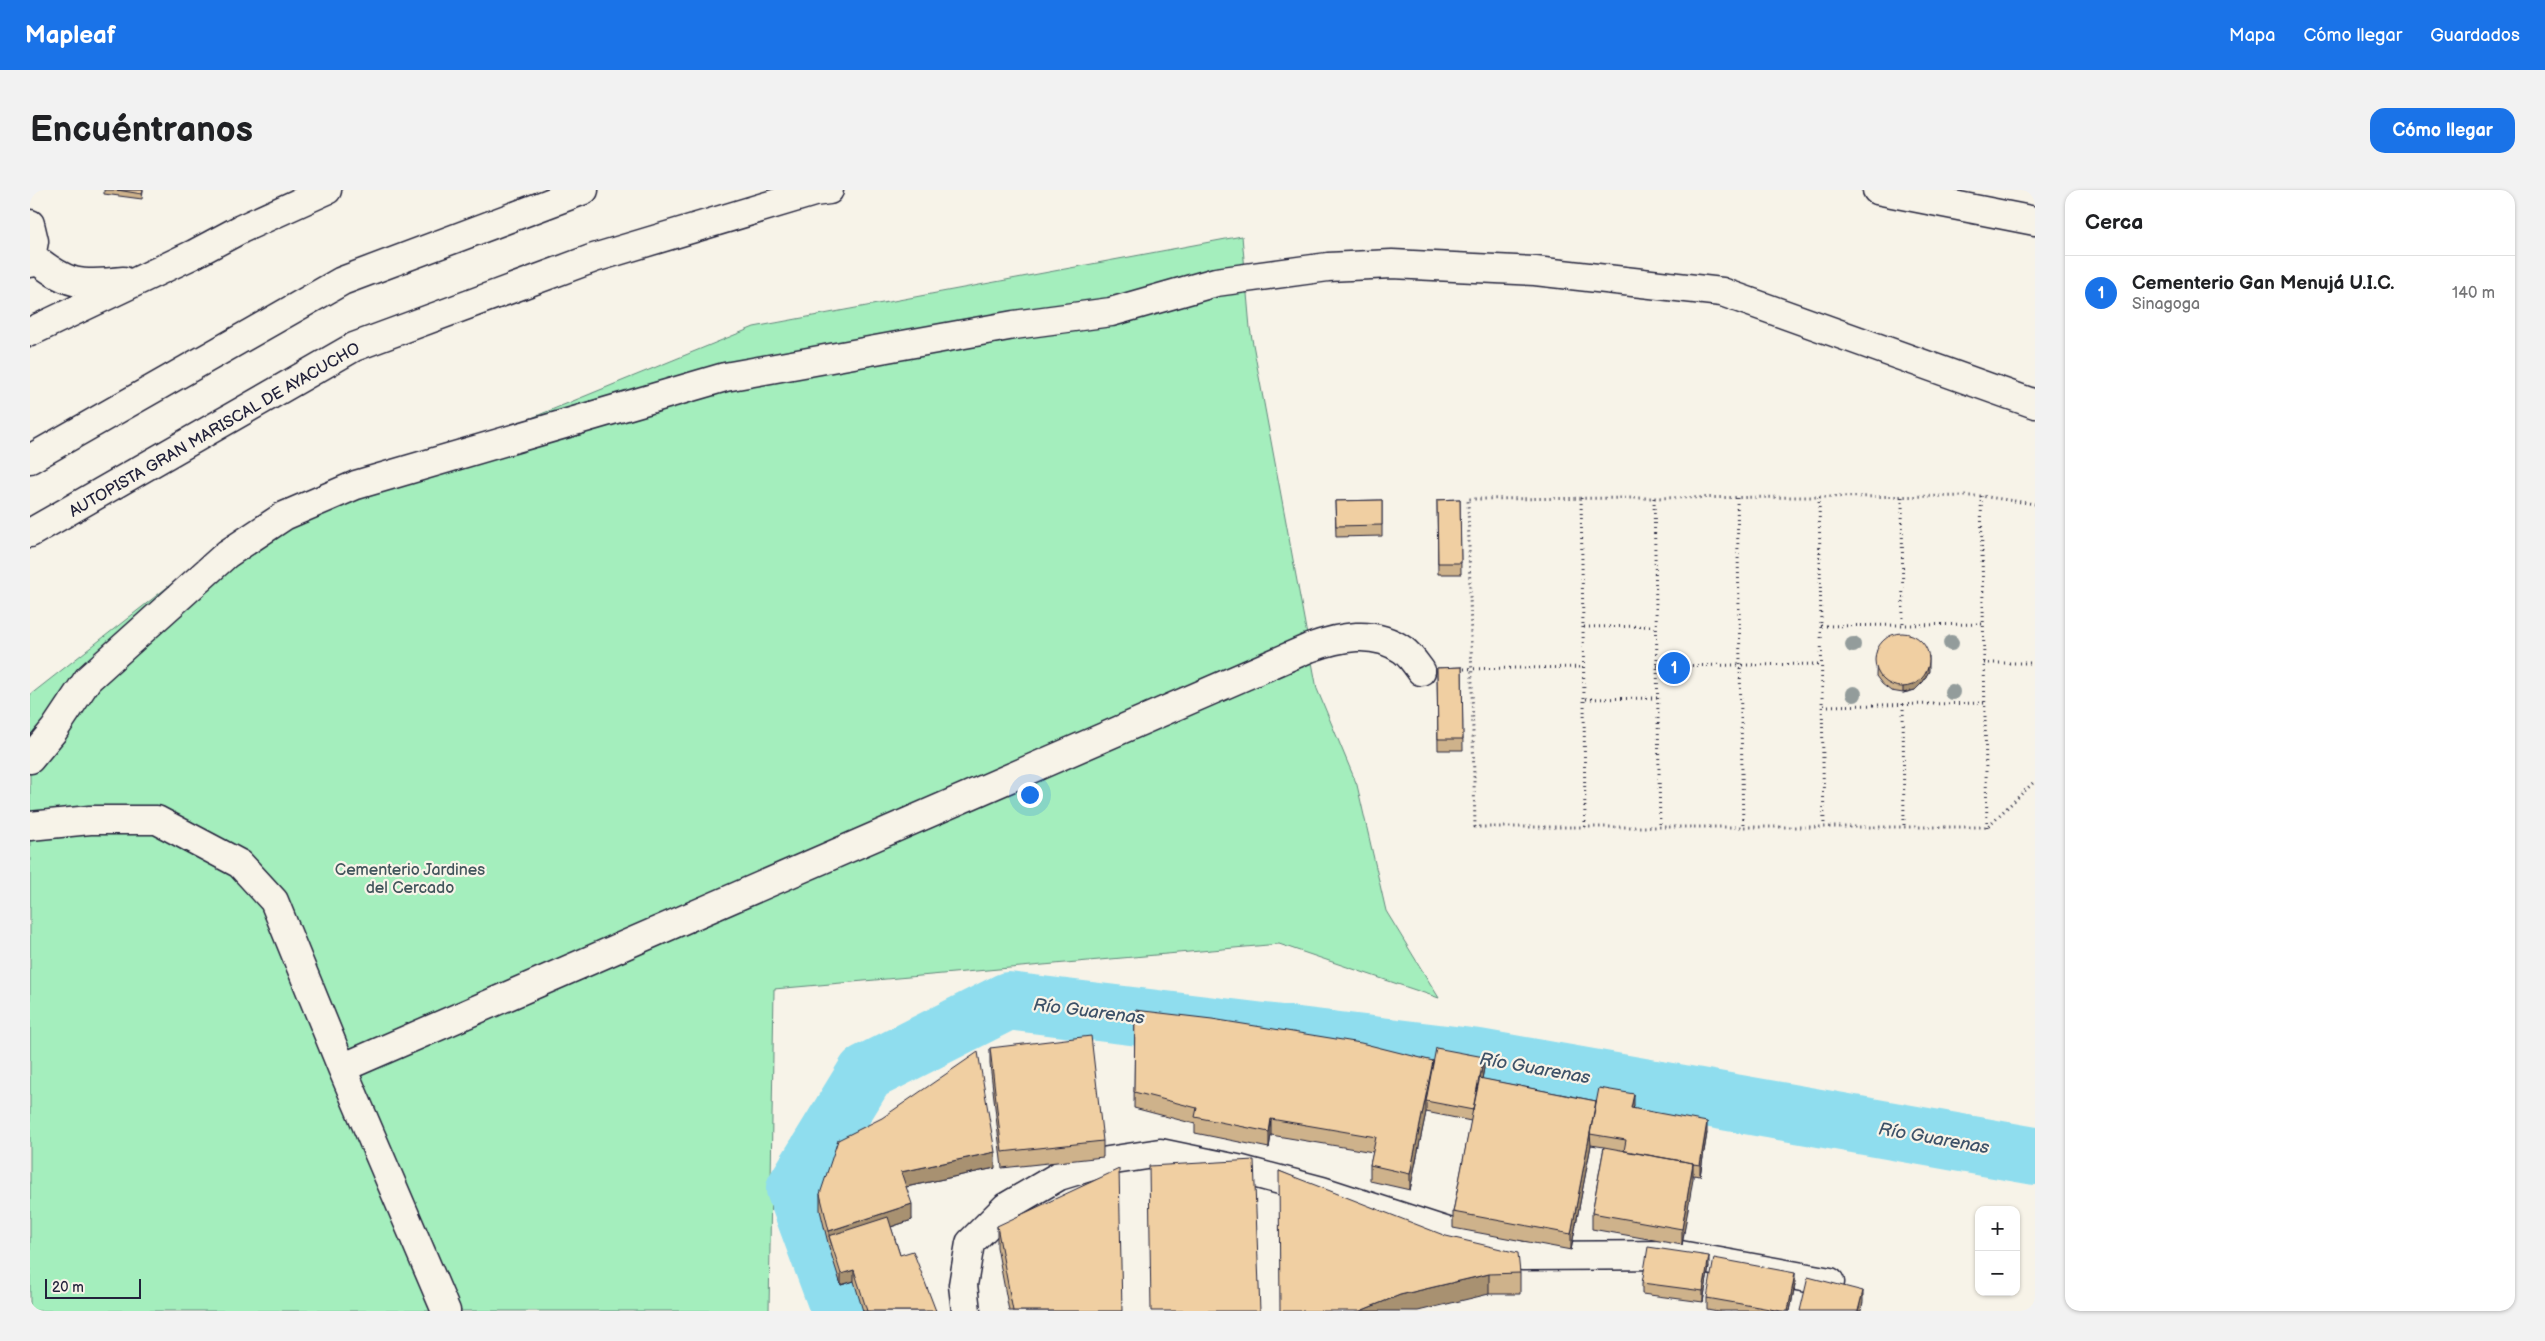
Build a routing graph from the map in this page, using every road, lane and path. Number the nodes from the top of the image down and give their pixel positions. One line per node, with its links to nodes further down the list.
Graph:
1 (327, 190): 8 (main road)
2 (584, 190): 11 (main road)
3 (829, 190): 19 (main road, AUTOPISTA GRAN MARISCAL DE AYACUCHO)
4 (1877, 190): 5 (main road)
5 (2035, 221)
6 (30, 224): 7 (main road)
7 (31, 259): 8 (main road)
8 (143, 278): 9 (main road)
9 (30, 332)
10 (2035, 404): 38 (main road)
11 (30, 459)
12 (1981, 496): 15 (path); 18 (path); 20 (path)
13 (1737, 497): 14 (path); 17 (path); 28 (path)
14 (1819, 497): 15 (path); 23 (path)
15 (1902, 497): 21 (path)
16 (1581, 498): 17 (path); 24 (path); 31 (path)
17 (1654, 498): 22 (path)
18 (2035, 504)
19 (30, 533)
20 (1983, 624): 21 (path); 26 (path)
21 (1903, 625): 23 (path)
22 (1656, 626): 24 (path); 29 (path)
23 (1821, 626): 27 (path)
24 (1583, 627): 30 (path)
25 (2035, 662): 26 (path)
26 (1984, 663): 35 (path)
27 (1822, 664): 28 (path); 37 (path)
28 (1740, 665): 29 (path); 43 (path)
29 (1657, 666): 33 (path)
30 (1583, 667): 31 (path); 34 (path)
31 (1472, 668): 32 (path); 41 (path)
32 (1421, 671): 47 (main road)
33 (1658, 698): 34 (path); 42 (path)
34 (1584, 699): 41 (path)
35 (1985, 703): 36 (path); 46 (path)
36 (1903, 704): 37 (path); 45 (path)
37 (1823, 706): 44 (path)
38 (30, 759)
39 (2035, 781): 46 (path)
40 (30, 826): 47 (main road)
41 (1585, 827): 42 (path)
42 (1660, 827): 43 (path)
43 (1743, 827): 44 (path)
44 (1824, 827): 45 (path)
45 (1904, 827): 46 (path)
46 (1987, 827)
47 (342, 1068): 49 (main road)
48 (1830, 1282): 50 (main road)
49 (446, 1311)
50 (966, 1311)

